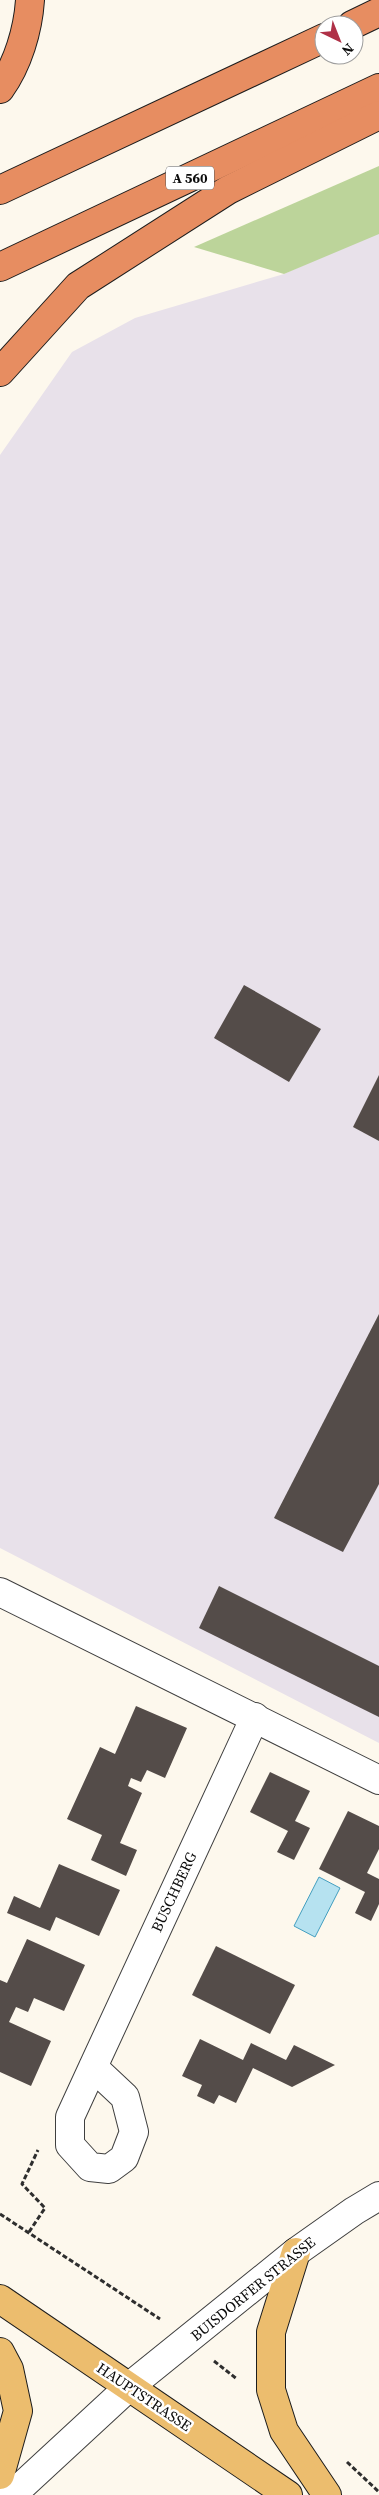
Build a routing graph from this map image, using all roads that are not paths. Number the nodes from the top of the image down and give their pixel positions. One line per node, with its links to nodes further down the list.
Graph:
1 (30, 0): 6 (highway)
2 (379, 12): 3 (highway)
3 (364, 19)
4 (314, 43): 8 (highway)
5 (379, 88): 9 (highway, A 560)
6 (0, 89)
7 (379, 115): 10 (highway)
8 (0, 190)
9 (0, 267)
10 (0, 372)
11 (0, 1592): 12 (street)
12 (254, 1717): 13 (street); 14 (street, BUSCHBERG)
13 (379, 1780)
14 (93, 2067): 14 (street, BUSCHBERG)
15 (379, 2196): 16 (street, BUISDORFER STRASSE)
16 (296, 2252): 19 (street, BUISDORFER STRASSE); 23 (main road)
17 (0, 2299): 19 (main road, HAUPTSTRASSE)
18 (0, 2352): 20 (main road)
19 (130, 2386): 21 (street, BUISDORFER STRASSE); 22 (main road, HAUPTSTRASSE)
20 (0, 2475)
21 (12, 2495)
22 (288, 2495)
23 (327, 2495)

